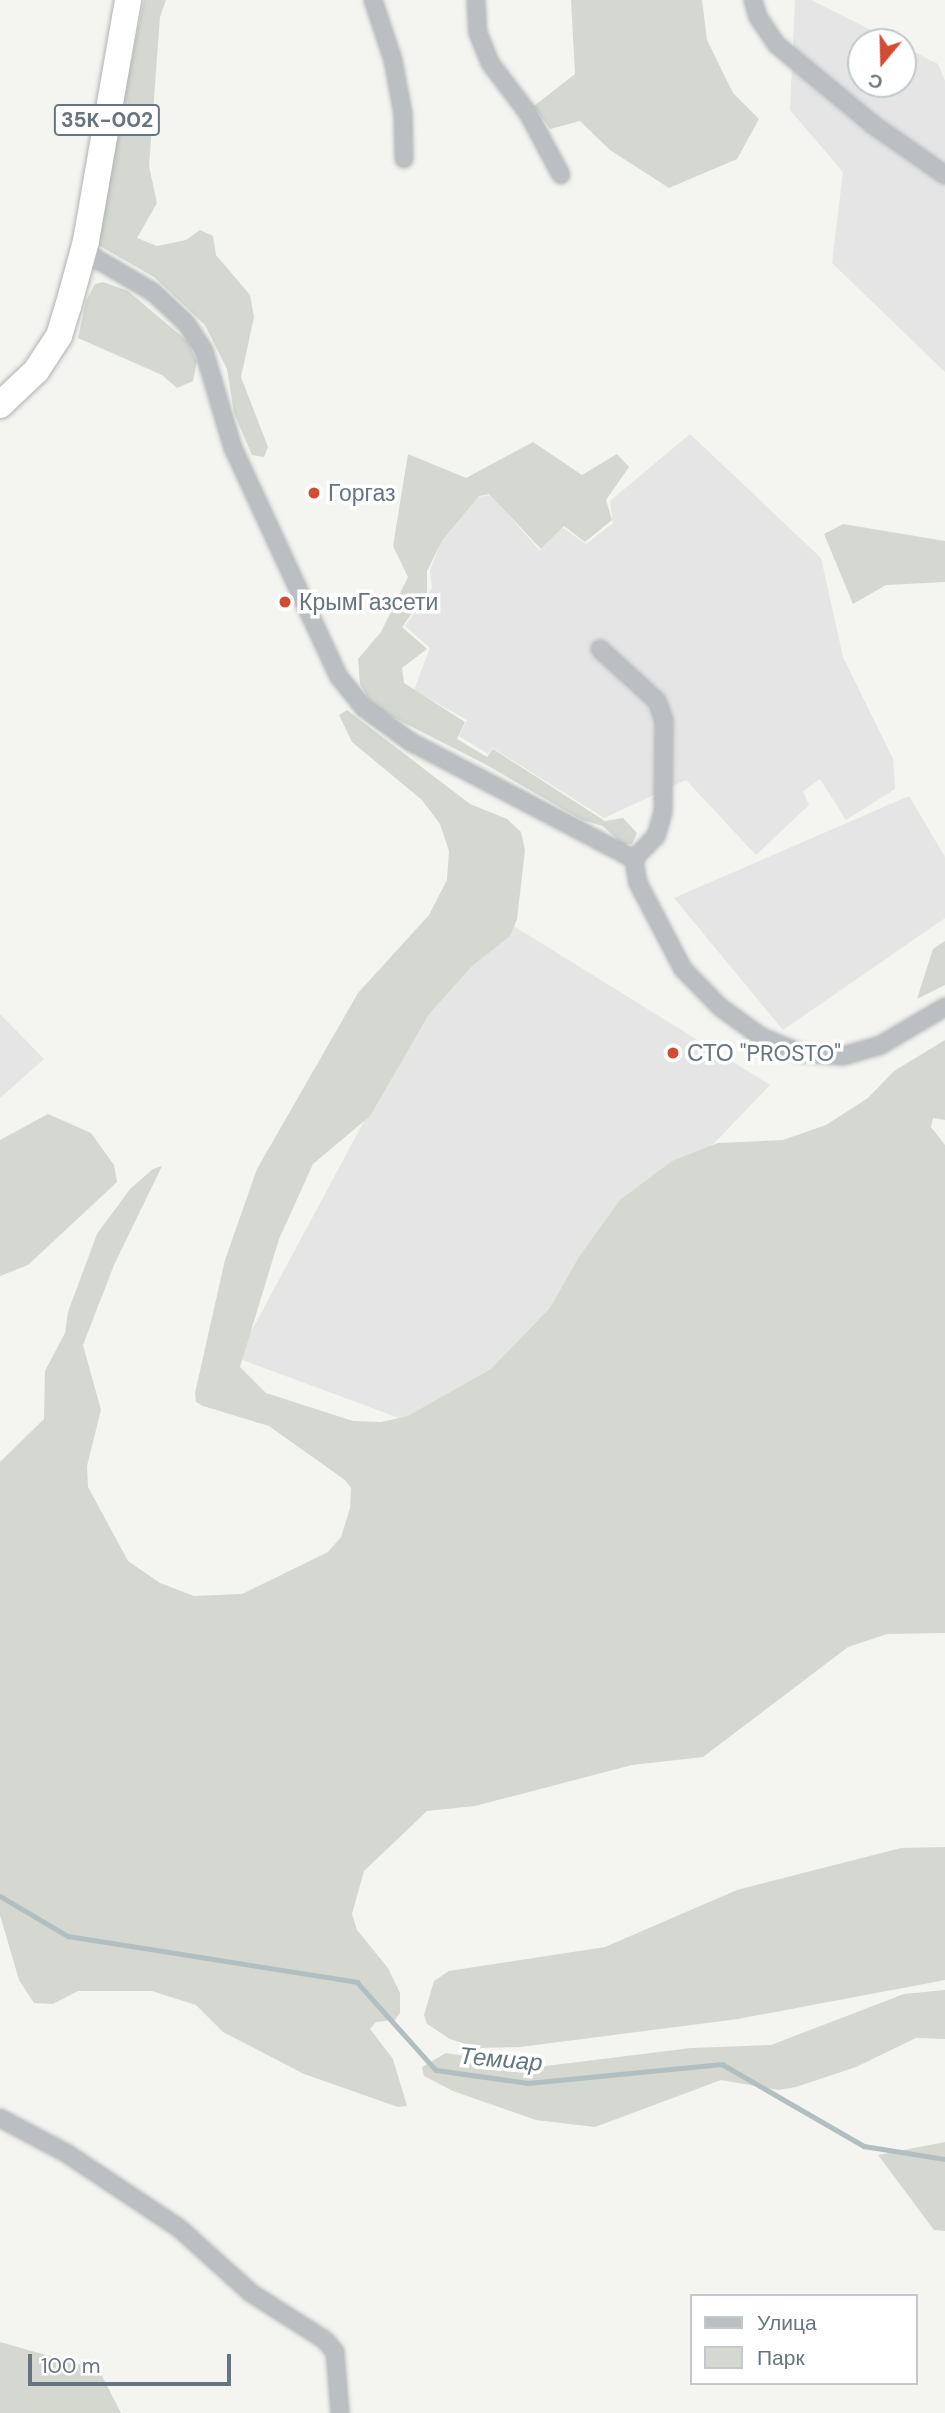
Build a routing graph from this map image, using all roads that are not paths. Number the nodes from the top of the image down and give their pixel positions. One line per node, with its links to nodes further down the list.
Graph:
1 (117, 0): 8 (highway, 35К-002); 9 (highway)
2 (373, 0): 5 (street)
3 (476, 0): 6 (street)
4 (753, 0): 7 (street)
5 (404, 159)
6 (561, 175)
7 (945, 175)
8 (84, 246): 10 (highway); 12 (street)
9 (0, 391)
10 (0, 405)
11 (600, 649): 12 (street)
12 (634, 859): 13 (street)
13 (945, 1007)
14 (0, 2118): 15 (street)
15 (340, 2413)

